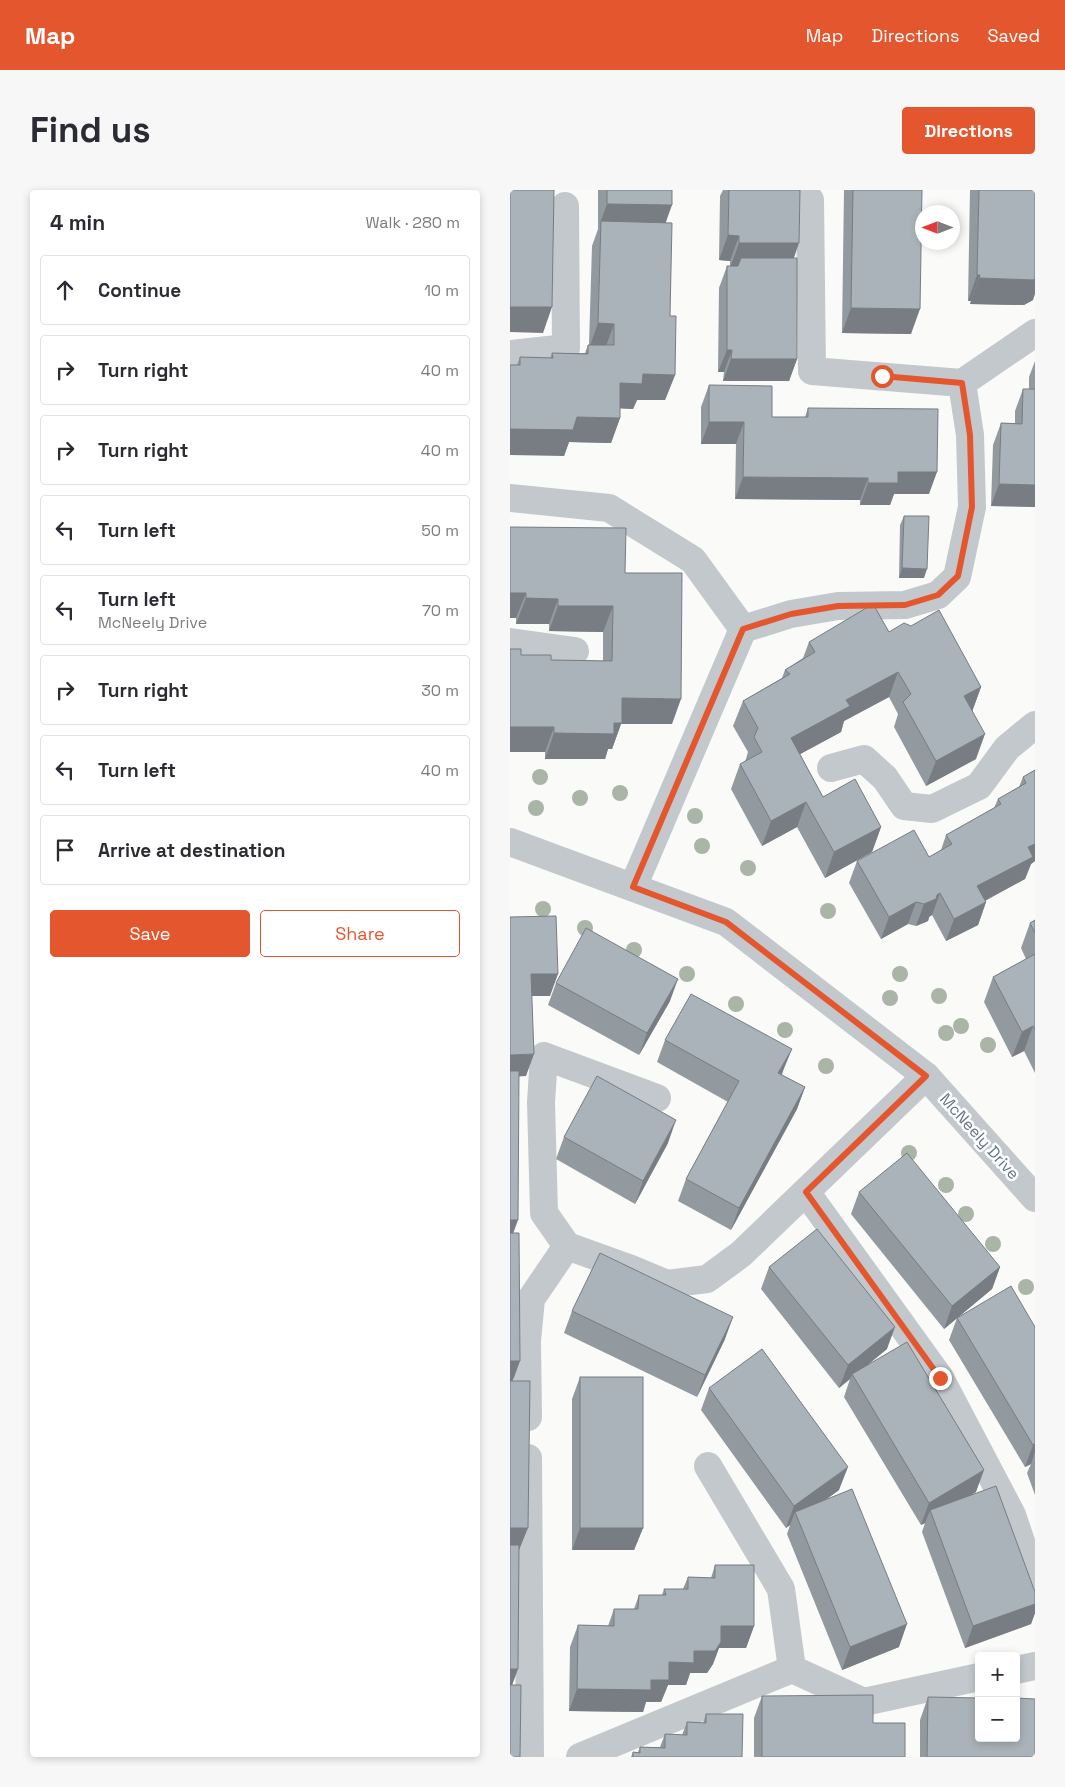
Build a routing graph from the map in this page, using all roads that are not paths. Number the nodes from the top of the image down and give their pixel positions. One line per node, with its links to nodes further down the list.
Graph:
1 (810, 200): 5 (street)
2 (565, 206): 4 (street)
3 (1035, 333): 5 (street)
4 (510, 354)
5 (962, 383): 7 (street)
6 (510, 498): 7 (street)
7 (743, 629): 13 (street)
8 (510, 642): 9 (street)
9 (575, 651)
10 (1035, 725): 11 (street)
11 (830, 768)
12 (510, 842): 13 (street, McNeely Drive)
13 (633, 887): 14 (street, McNeely Drive)
14 (926, 1076): 16 (street); 17 (street, McNeely Drive)
15 (657, 1098): 18 (street)
16 (806, 1192): 18 (street); 20 (street)
17 (1035, 1198)
18 (567, 1246): 25 (street)
19 (708, 1466): 22 (street)
20 (1035, 1584)
21 (1035, 1666): 23 (street)
22 (792, 1669): 24 (street); 26 (street)
23 (1020, 1669)
24 (975, 1678)
25 (530, 1757)
26 (580, 1757)

